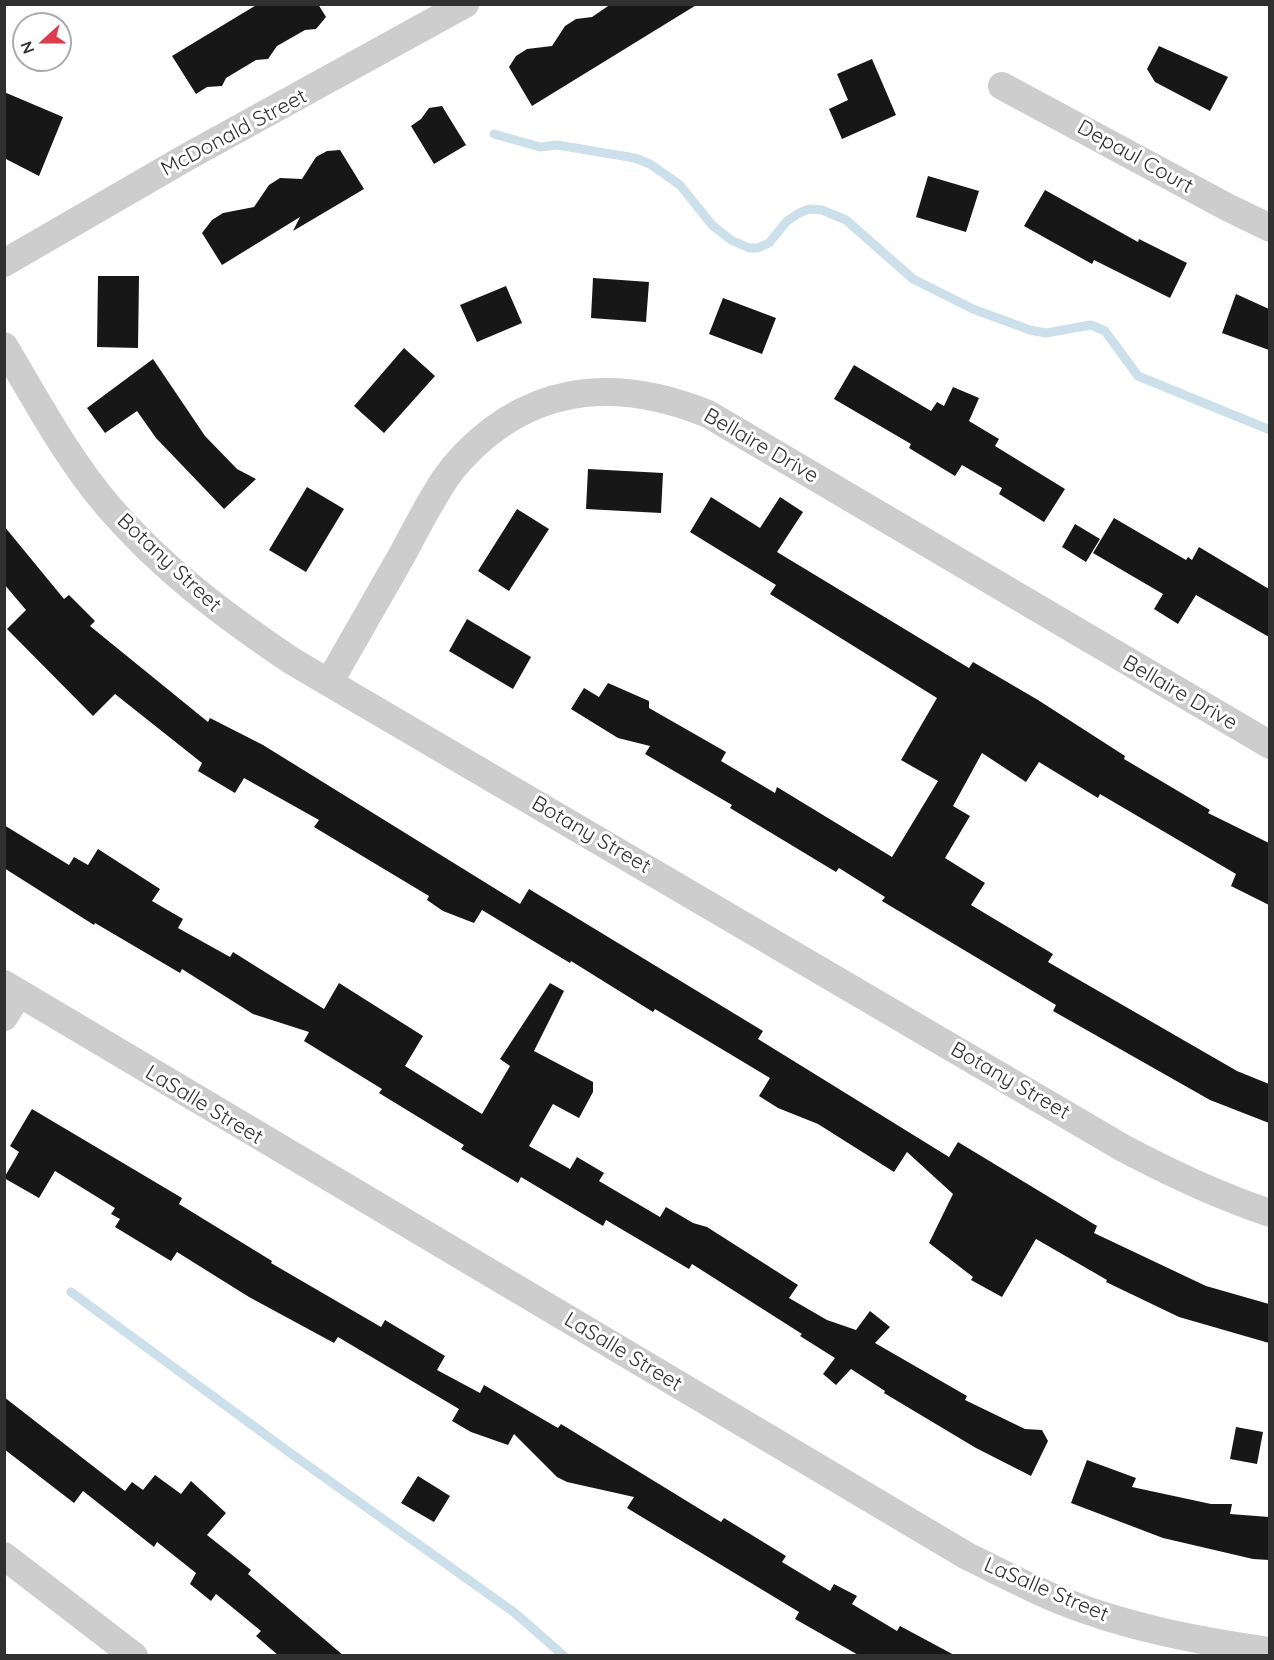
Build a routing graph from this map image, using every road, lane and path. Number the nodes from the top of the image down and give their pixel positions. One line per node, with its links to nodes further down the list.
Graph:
1 (465, 4): 4 (street, McDonald Street)
2 (1002, 86): 3 (street, Depaul Court)
3 (1269, 228)
4 (4, 263)
5 (4, 346): 6 (street, Botany Street)
6 (330, 681): 7 (street, Bellaire Drive); 10 (street, Botany Street)
7 (1269, 745)
8 (12, 988): 9 (street); 12 (street, LaSalle Street)
9 (4, 1017)
10 (1269, 1213)
11 (4, 1556): 14 (street)
12 (1217, 1650): 13 (street, LaSalle Street)
13 (1269, 1652)
14 (134, 1656)

